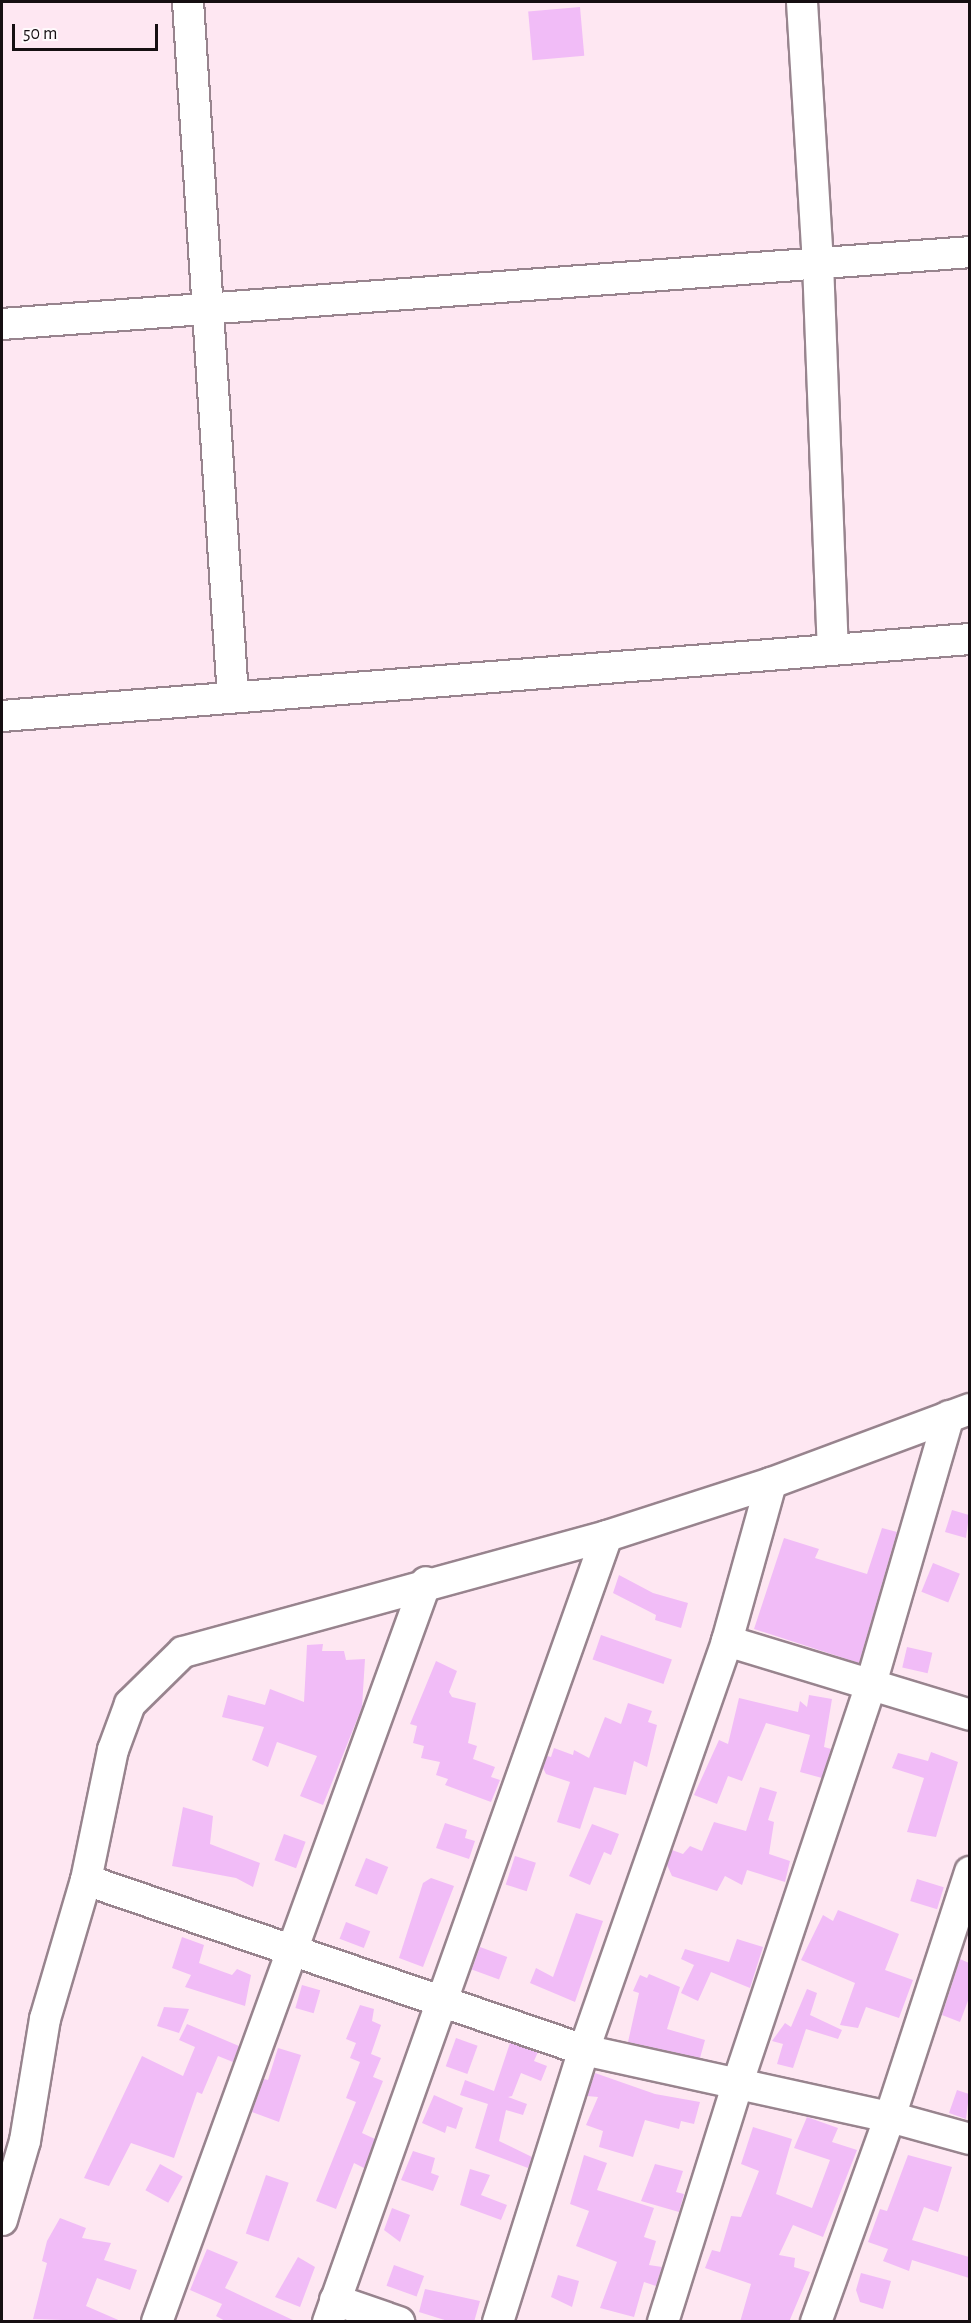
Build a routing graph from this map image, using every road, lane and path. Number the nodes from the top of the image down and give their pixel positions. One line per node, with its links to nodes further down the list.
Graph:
1 (188, 2): 5 (street)
2 (802, 2): 4 (street)
3 (969, 252): 4 (street)
4 (818, 263): 5 (street); 8 (street)
5 (207, 308): 6 (street); 9 (street)
6 (2, 324)
7 (969, 639): 8 (street)
8 (833, 650): 9 (street)
9 (233, 698): 10 (street)
10 (2, 716)
11 (959, 1412): 12 (street); 16 (street)
12 (771, 1483): 13 (street); 15 (street)
13 (607, 1536): 14 (street); 21 (street)
14 (426, 1582): 19 (street); 20 (street)
15 (727, 1641): 16 (street); 22 (street)
16 (871, 1684): 17 (street); 23 (street)
17 (969, 1715)
18 (969, 1872): 24 (street)
19 (86, 1880): 20 (street); 26 (street)
20 (293, 1951): 21 (street); 28 (street)
21 (443, 2000): 22 (street); 27 (street)
22 (584, 2050): 23 (street); 30 (street)
23 (738, 2082): 24 (street); 31 (street)
24 (890, 2117): 25 (street); 32 (street)
25 (969, 2139)
26 (2, 2220)
27 (331, 2311): 29 (street)
28 (157, 2322)
29 (399, 2322)
30 (498, 2322)
31 (663, 2322)
32 (816, 2322)

